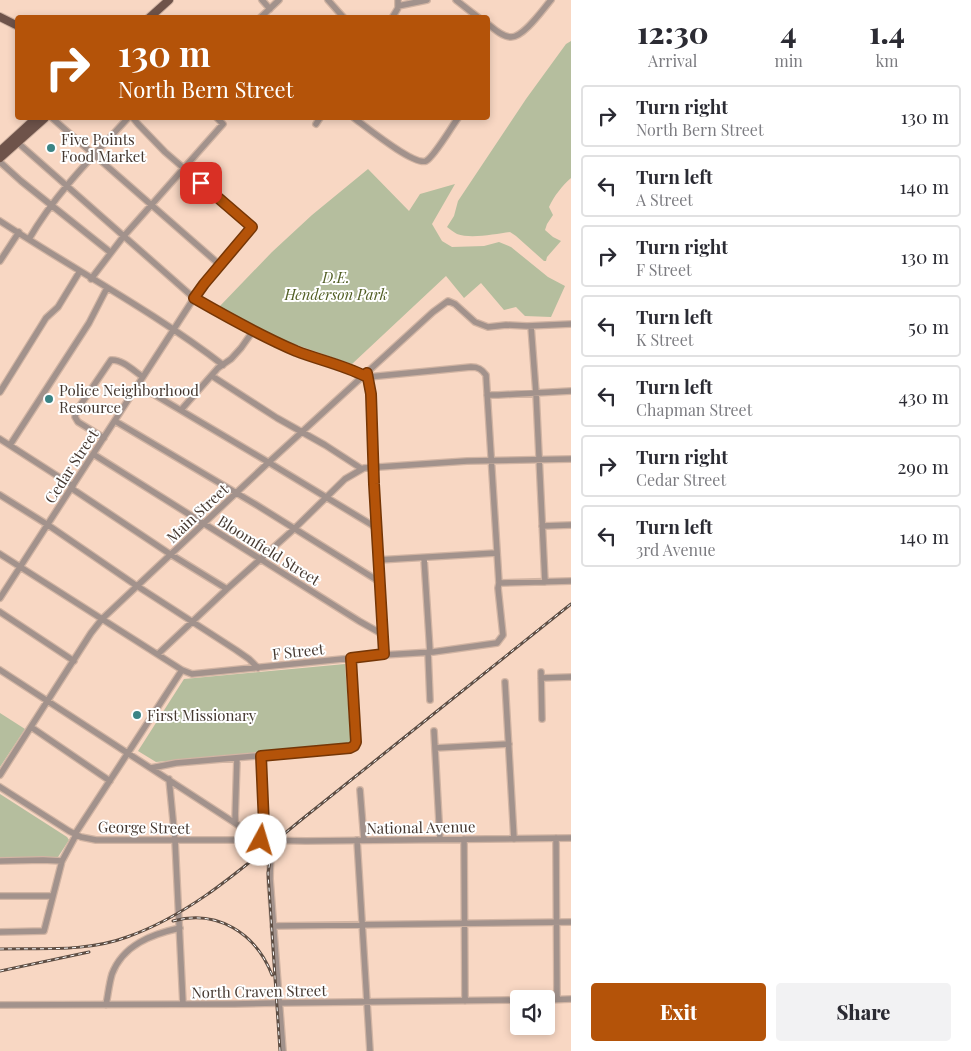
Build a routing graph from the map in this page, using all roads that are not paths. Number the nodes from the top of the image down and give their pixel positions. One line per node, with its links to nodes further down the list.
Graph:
1 (169, 0): 10 (main road)
2 (262, 0): 9 (street)
3 (279, 0): 9 (street)
4 (328, 0): 12 (street)
5 (427, 0): 8 (street)
6 (456, 0): 14 (street)
7 (550, 0): 17 (street)
8 (398, 3): 13 (street)
9 (270, 8): 11 (street)
10 (153, 15)
11 (263, 15)
12 (341, 15)
13 (394, 15)
14 (475, 15)
15 (0, 17): 16 (main road)
16 (15, 24)
17 (490, 25)
18 (34, 120): 29 (main road)
19 (43, 120): 28 (main road)
20 (54, 120): 30 (street)
21 (126, 120): 30 (street)
22 (135, 120): 32 (street)
23 (219, 120): 32 (street)
24 (319, 120): 27 (street)
25 (357, 120): 26 (street)
26 (457, 120)
27 (316, 124)
28 (17, 142): 31 (main road); 33 (street)
29 (0, 151)
30 (94, 155): 33 (street); 34 (street)
31 (0, 160): 35 (street)
32 (183, 168): 34 (street); 42 (street, Cedar Street)
33 (67, 186): 35 (street); 38 (street)
34 (151, 204): 38 (street); 42 (street)
35 (52, 205): 39 (street); 40 (street)
36 (0, 221): 37 (street)
37 (18, 232): 39 (street); 41 (street)
38 (123, 237): 40 (street); 46 (street)
39 (29, 239): 43 (street)
40 (110, 252): 44 (street)
41 (0, 261)
42 (220, 265): 46 (street, Cedar Street)
43 (80, 271): 44 (street); 57 (street)
44 (91, 279): 45 (street)
45 (107, 288): 49 (street); 65 (street)
46 (194, 298): 49 (street, Cedar Street); 50 (street)
47 (571, 324): 48 (street)
48 (531, 326): 52 (street, Main Street); 58 (street)
49 (173, 330): 51 (street); 54 (street, Cedar Street)
50 (253, 331): 51 (street); 52 (street)
51 (222, 365): 53 (street)
52 (367, 375): 59 (street); 62 (street, Main Street); 71 (street)
53 (212, 376): 60 (street); 62 (street)
54 (143, 377): 55 (street, Cedar Street); 63 (street)
55 (138, 385): 60 (street); 61 (street, Cedar Street)
56 (571, 391): 58 (street)
57 (0, 392)
58 (536, 393): 59 (street); 68 (street)
59 (487, 395): 69 (street)
60 (181, 410): 70 (street)
61 (115, 421): 63 (street, Cedar Street); 74 (street)
62 (302, 432): 70 (street, Main Street); 72 (street)
63 (104, 438): 66 (street, Cedar Street)
64 (0, 439): 65 (street)
65 (10, 445): 73 (street)
66 (93, 454): 73 (street, Cedar Street); 77 (street, Bloomfield Street)
67 (571, 459): 68 (street)
68 (539, 460): 69 (street); 80 (street)
69 (491, 461): 71 (street); 83 (street)
70 (269, 462): 74 (street, Main Street); 76 (street)
71 (374, 468): 72 (street); 81 (street)
72 (362, 469): 76 (street)
73 (72, 487): 78 (street, Cedar Street); 85 (street)
74 (236, 494): 77 (street, Main Street); 82 (street)
75 (0, 495): 78 (street)
76 (327, 498): 81 (street); 82 (street)
77 (203, 524): 85 (street, Main Street); 87 (street, Bloomfield Street)
78 (48, 525): 89 (street, Cedar Street); 94 (street)
79 (571, 525): 80 (street)
80 (542, 526): 92 (street)
81 (376, 528): 88 (street)
82 (294, 529): 87 (street); 91 (street)
83 (496, 553): 86 (street); 93 (street)
84 (0, 554): 89 (street)
85 (170, 554): 94 (street, Main Street); 95 (street)
86 (424, 558): 88 (street); 101 (street)
87 (260, 559): 95 (street); 100 (street, Bloomfield Street)
88 (378, 560): 91 (street)
89 (21, 567): 96 (street, Cedar Street); 98 (street)
90 (571, 581): 92 (street)
91 (380, 582): 100 (street)
92 (545, 582): 93 (street)
93 (499, 583): 101 (street, F Street)
94 (137, 585): 98 (street, Main Street); 99 (street)
95 (227, 589): 99 (street)
96 (0, 598)
97 (0, 612): 105 (street)
98 (102, 619): 102 (street); 105 (street, Main Street)
99 (193, 621): 102 (street); 106 (street)
100 (382, 634): 103 (street)
101 (429, 652): 103 (street, F Street); 111 (street)
102 (158, 654): 108 (street)
103 (383, 655): 104 (street, F Street)
104 (351, 658): 106 (street, F Street); 119 (street)
105 (74, 661): 112 (street, Main Street)
106 (258, 668): 108 (street, F Street)
107 (0, 670): 112 (street)
108 (182, 670): 118 (street)
109 (571, 677): 113 (street)
110 (505, 682): 116 (street)
111 (430, 700)
112 (48, 702): 114 (street, Main Street); 118 (street)
113 (542, 719)
114 (31, 727): 122 (street, Main Street); 124 (street)
115 (434, 731): 117 (street)
116 (509, 744): 117 (street); 132 (street)
117 (435, 748): 136 (street)
118 (128, 753): 121 (street); 124 (street)
119 (261, 756): 120 (street); 134 (street)
120 (237, 758): 121 (street); 127 (street)
121 (151, 768): 123 (street)
122 (0, 775)
123 (169, 779): 127 (street); 133 (street)
124 (110, 781): 128 (street)
125 (0, 788): 128 (street, George Street)
126 (360, 790): 135 (street)
127 (235, 822): 134 (street)
128 (76, 835): 133 (street, George Street); 139 (street)
129 (556, 838): 130 (street, National Avenue); 132 (street, National Avenue); 143 (street)
130 (571, 838)
131 (464, 839): 132 (street, National Avenue); 136 (street, National Avenue); 144 (street)
132 (514, 839)
133 (175, 840): 134 (street, George Street); 147 (street)
134 (261, 840): 137 (street, George Street)
135 (361, 840): 136 (street, National Avenue); 137 (street, National Avenue); 145 (street)
136 (440, 840)
137 (271, 841): 146 (street)
138 (0, 861): 139 (street)
139 (62, 861): 141 (street)
140 (0, 896): 141 (street)
141 (53, 896): 148 (street)
142 (571, 922): 143 (street)
143 (557, 923): 144 (street); 149 (street)
144 (464, 924): 145 (street); 152 (street)
145 (362, 925): 146 (street); 153 (street)
146 (273, 926): 154 (street)
147 (180, 928): 155 (street); 157 (street)
148 (0, 932)
149 (557, 999): 150 (street)
150 (571, 999)
151 (510, 1000): 152 (street, North Craven Street)
152 (465, 1001): 153 (street, North Craven Street)
153 (367, 1002): 154 (street, North Craven Street); 159 (street)
154 (279, 1003): 155 (street, North Craven Street); 158 (street)
155 (183, 1004): 157 (street, North Craven Street)
156 (0, 1005): 157 (street, North Craven Street)
157 (106, 1005)
158 (283, 1051)
159 (370, 1051)

